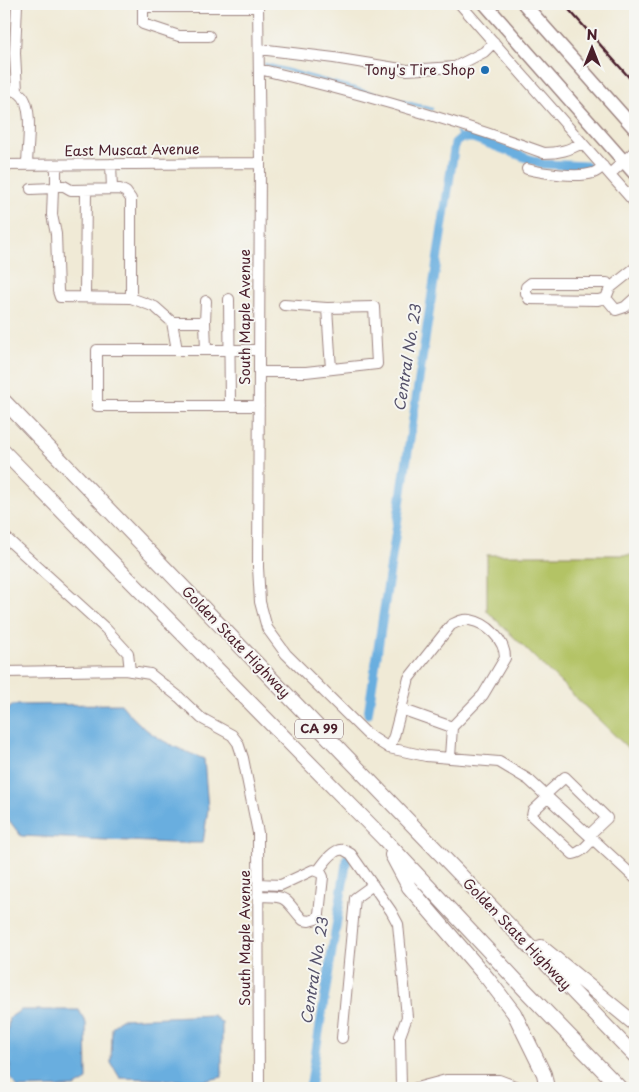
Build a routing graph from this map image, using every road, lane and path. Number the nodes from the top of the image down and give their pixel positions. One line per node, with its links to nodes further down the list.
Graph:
1 (17, 4): 12 (street)
2 (460, 4): 8 (street)
3 (485, 4): 16 (main road)
4 (524, 4): 13 (main road)
5 (143, 5): 6 (street); 7 (street)
6 (258, 5): 9 (street, South Maple Avenue)
7 (209, 36)
8 (494, 42): 9 (street); 14 (street)
9 (259, 49): 10 (street, South Maple Avenue)
10 (259, 69): 14 (street); 17 (street, South Maple Avenue)
11 (4, 90): 12 (street)
12 (17, 91): 20 (street)
13 (635, 129)
14 (582, 143): 23 (street)
15 (635, 151): 16 (street)
16 (624, 161): 23 (street); 24 (main road)
17 (260, 163): 18 (street, East Muscat Avenue); 44 (street, South Maple Avenue)
18 (111, 164): 21 (street, East Muscat Avenue); 26 (street)
19 (4, 165): 20 (street, East Muscat Avenue)
20 (27, 165): 21 (street, East Muscat Avenue)
21 (56, 165): 25 (street)
22 (527, 169): 23 (street)
23 (606, 170): 29 (street)
24 (635, 174)
25 (54, 187): 27 (street); 28 (street); 32 (street)
26 (112, 189): 28 (street); 33 (street)
27 (31, 190)
28 (86, 190): 32 (street)
29 (635, 203)
30 (635, 268): 31 (street)
31 (608, 293): 31 (street); 34 (street)
32 (85, 297): 33 (street)
33 (131, 298): 39 (street)
34 (635, 298)
35 (229, 299): 43 (street)
36 (206, 301): 40 (street)
37 (284, 305): 38 (street)
38 (327, 308): 45 (street); 45 (street)
39 (172, 322): 40 (street); 41 (street)
40 (206, 322): 42 (street)
41 (177, 350): 42 (street); 48 (street)
42 (206, 350): 43 (street)
43 (230, 350): 44 (street); 48 (street)
44 (259, 350): 46 (street, South Maple Avenue)
45 (331, 369): 46 (street)
46 (259, 372): 49 (street, South Maple Avenue)
47 (4, 401): 66 (highway, Golden State Highway / CA 99)
48 (230, 406): 49 (street)
49 (258, 406): 56 (street, South Maple Avenue)
50 (4, 452): 60 (highway, CA 99)
51 (4, 537): 52 (street)
52 (130, 671): 53 (street, South Maple Avenue); 63 (street, South Maple Avenue)
53 (4, 672)
54 (401, 709): 55 (street); 55 (street); 56 (street)
55 (452, 727): 57 (street)
56 (389, 748): 57 (street)
57 (450, 757): 58 (street)
58 (547, 796): 59 (street); 59 (street); 59 (street)
59 (591, 837): 62 (street)
60 (384, 839): 74 (highway); 75 (highway, CA 99)
61 (318, 871): 63 (street); 64 (street); 65 (street)
62 (635, 878)
63 (258, 884): 65 (street, South Maple Avenue)
64 (373, 885): 68 (street); 71 (street)
65 (258, 896): 70 (street, South Maple Avenue)
66 (486, 901): 67 (highway); 69 (highway, Golden State Highway / CA 99)
67 (635, 1024)
68 (342, 1038)
69 (635, 1056)
70 (259, 1088)
71 (401, 1088)
72 (416, 1088): 73 (street)
73 (515, 1088)
74 (547, 1088)
75 (620, 1088)

